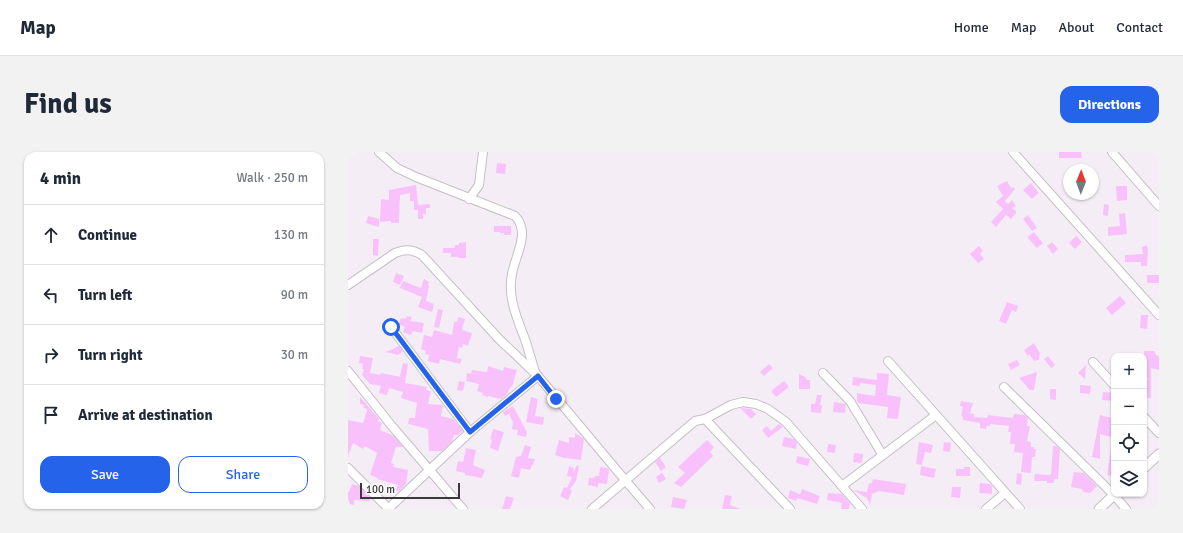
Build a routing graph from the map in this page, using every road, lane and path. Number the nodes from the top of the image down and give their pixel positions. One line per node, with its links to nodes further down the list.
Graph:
1 (379, 152): 5 (street)
2 (483, 152): 5 (street)
3 (1013, 152): 8 (street)
4 (1112, 152): 6 (street)
5 (469, 199): 14 (street)
6 (1159, 206)
7 (348, 285): 14 (street)
8 (1159, 315)
9 (391, 327): 20 (street)
10 (888, 361): 17 (street)
11 (1093, 362): 15 (street)
12 (348, 371): 26 (street)
13 (824, 373): 22 (street)
14 (537, 375): 20 (street); 27 (street)
15 (1111, 381)
16 (1004, 387): 29 (street)
17 (936, 415): 22 (street); 30 (street)
18 (705, 419): 27 (street); 28 (street); 37 (street)
19 (1147, 420): 21 (street)
20 (470, 432): 26 (street)
21 (1159, 433)
22 (882, 454): 28 (street)
23 (1159, 454): 24 (street)
24 (1147, 465)
25 (348, 468): 33 (street)
26 (430, 471): 33 (street); 34 (street)
27 (625, 480): 35 (street); 36 (street)
28 (842, 486): 38 (street)
29 (1111, 490)
30 (1005, 493): 39 (street); 40 (street)
31 (1112, 497): 41 (street)
32 (1117, 497): 42 (street)
33 (388, 509)
34 (463, 509)
35 (592, 509)
36 (650, 509)
37 (790, 509)
38 (862, 509)
39 (986, 509)
40 (1020, 509)
41 (1098, 509)
42 (1126, 509)

